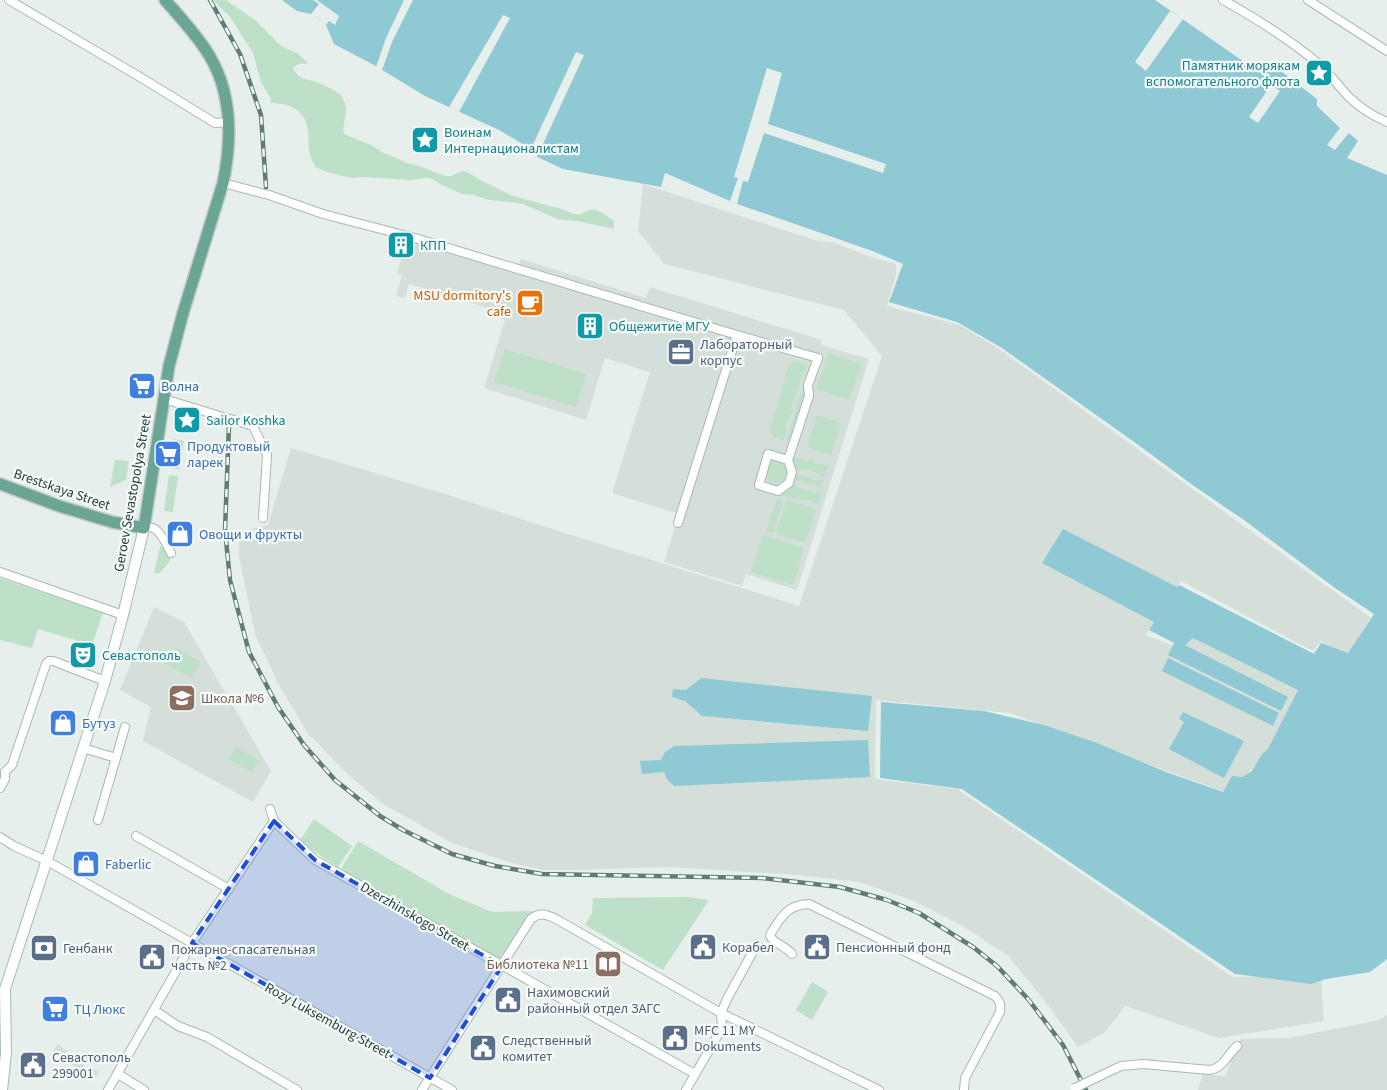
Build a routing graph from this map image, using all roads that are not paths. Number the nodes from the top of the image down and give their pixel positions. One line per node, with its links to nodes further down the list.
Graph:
1 (9, 0): 6 (street)
2 (165, 0): 6 (main road, Geroev Sevastopolya Street)
3 (1223, 0): 7 (street)
4 (1308, 0): 5 (street)
5 (1387, 51)
6 (229, 122): 8 (main road, Geroev Sevastopolya Street)
7 (1387, 122)
8 (223, 183): 9 (street); 10 (main road, Geroev Sevastopolya Street)
9 (737, 335): 11 (street); 14 (street)
10 (164, 399): 13 (street); 15 (main road, Geroev Sevastopolya Street)
11 (788, 460): 11 (street)
12 (0, 484): 15 (main road, Brestskaya Street)
13 (264, 518)
14 (678, 523)
15 (144, 528): 16 (street); 18 (main road, Geroev Sevastopolya Street)
16 (171, 553)
17 (0, 572): 18 (street)
18 (123, 615): 19 (main road, Geroev Sevastopolya Street)
19 (105, 681): 21 (main road, Geroev Sevastopolya Street); 23 (street)
20 (125, 727): 22 (street)
21 (83, 748): 22 (street); 30 (main road, Geroev Sevastopolya Street)
22 (116, 758): 26 (street)
23 (3, 769): 24 (street)
24 (0, 788)
25 (270, 809): 27 (street)
26 (98, 820)
27 (274, 821): 31 (street); 35 (street, Dzerzhinskogo Street)
28 (136, 836): 31 (street)
29 (0, 837): 30 (street, Rozy Luksemburg Street)
30 (47, 861): 32 (street, Rozy Luksemburg Street); 36 (main road, Geroev Sevastopolya Street)
31 (229, 889): 32 (street)
32 (192, 944): 37 (street); 42 (street, Rozy Luksemburg Street)
33 (757, 944): 38 (street)
34 (792, 954): 52 (street)
35 (502, 966): 38 (street); 41 (street, Dzerzhinskogo Street); 42 (street)
36 (2, 996): 44 (main road, Geroev Sevastopolya Street)
37 (154, 1010): 40 (street); 47 (street)
38 (721, 1013): 41 (street); 51 (street)
39 (1237, 1046): 43 (street, bridge)
40 (118, 1074): 45 (street); 46 (street)
41 (695, 1074): 50 (street)
42 (430, 1078): 48 (street); 49 (street, Rozy Luksemburg Street)
43 (1073, 1089)
44 (2, 1090)
45 (108, 1090)
46 (144, 1090)
47 (297, 1090)
48 (422, 1090)
49 (452, 1090)
50 (686, 1090)
51 (879, 1090)
52 (964, 1090)

